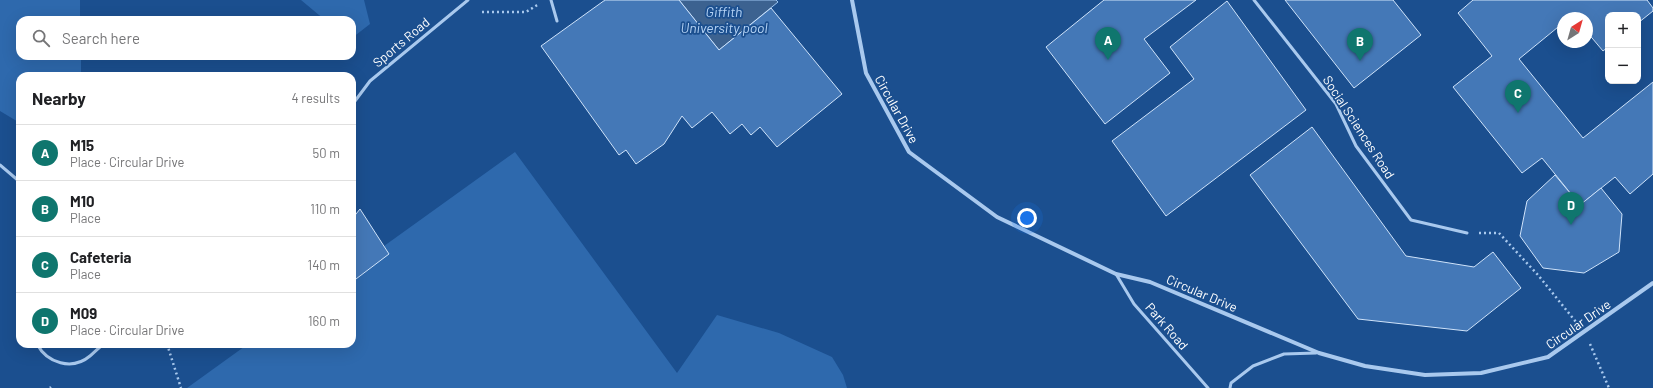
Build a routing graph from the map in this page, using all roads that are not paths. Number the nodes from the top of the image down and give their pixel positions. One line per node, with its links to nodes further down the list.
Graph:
1 (468, 0): 6 (lane, Sports Road)
2 (551, 0): 5 (lane)
3 (852, 0): 10 (street, Circular Drive)
4 (1254, 0): 9 (lane, Social Sciences Road)
5 (557, 21)
6 (356, 99)
7 (0, 165): 8 (lane)
8 (16, 179)
9 (1467, 233)
10 (1116, 274): 14 (street, Circular Drive); 15 (lane, Park Road)
11 (1653, 282): 14 (street, Circular Drive)
12 (39, 348): 13 (lane)
13 (97, 348)
14 (1319, 353): 16 (lane)
15 (1208, 388)
16 (1230, 388)

